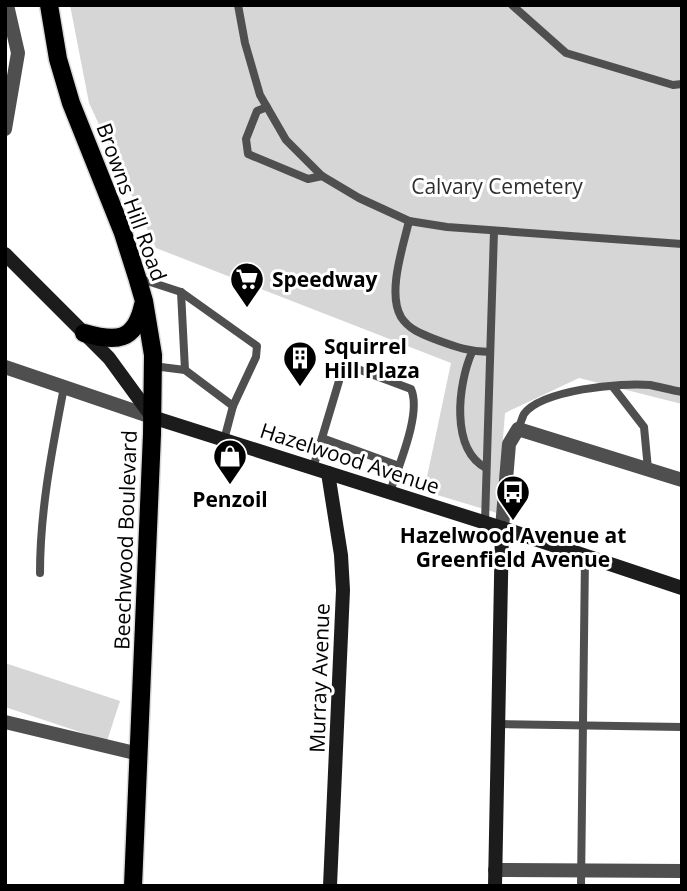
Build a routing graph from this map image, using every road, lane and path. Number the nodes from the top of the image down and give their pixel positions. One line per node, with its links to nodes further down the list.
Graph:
1 (7, 5): 7 (street)
2 (49, 5): 13 (main road, Browns Hill Road)
3 (238, 5): 6 (lane)
4 (512, 5): 5 (lane)
5 (682, 84)
6 (267, 107): 8 (lane); 8 (lane)
7 (5, 129)
8 (322, 176): 9 (lane)
9 (409, 221): 10 (lane); 17 (lane)
10 (494, 231): 11 (lane); 18 (lane)
11 (682, 244)
12 (5, 254): 16 (main road, Beechwood Boulevard)
13 (137, 277): 14 (lane); 15 (main road, Browns Hill Road)
14 (181, 292): 21 (lane); 25 (lane)
15 (144, 301): 16 (main road); 19 (main road, Browns Hill Road)
16 (84, 333): 26 (main road, Beechwood Boulevard)
17 (472, 352): 18 (lane); 32 (lane)
18 (490, 352): 32 (lane)
19 (153, 366): 21 (lane); 26 (main road, Browns Hill Road)
20 (5, 367): 22 (street, Hazelwood Avenue)
21 (186, 370): 25 (lane)
22 (64, 387): 26 (street, Hazelwood Avenue); 40 (lane)
23 (613, 387): 24 (lane); 27 (lane); 33 (lane)
24 (682, 392)
25 (233, 407): 29 (lane)
26 (152, 417): 29 (main road, Hazelwood Avenue); 46 (main road, Beechwood Boulevard)
27 (518, 429): 33 (street); 38 (street)
28 (322, 438): 30 (lane); 30 (lane); 31 (lane)
29 (224, 440): 31 (main road, Hazelwood Avenue)
30 (398, 466): 36 (lane)
31 (313, 468): 34 (main road, Hazelwood Avenue)
32 (486, 468): 37 (lane)
33 (648, 469): 35 (street)
34 (328, 473): 36 (main road, Hazelwood Avenue); 51 (main road, Murray Avenue)
35 (682, 480)
36 (390, 492): 37 (main road, Hazelwood Avenue)
37 (485, 522): 38 (main road, Hazelwood Avenue)
38 (502, 528): 39 (main road, Hazelwood Avenue); 43 (main road)
39 (586, 557): 41 (main road, Hazelwood Avenue); 44 (lane)
40 (40, 573)
41 (682, 588)
42 (5, 722): 46 (street)
43 (497, 724): 44 (lane); 48 (main road)
44 (584, 725): 45 (lane); 47 (lane)
45 (682, 727)
46 (139, 754): 50 (main road, Beechwood Boulevard)
47 (580, 869): 48 (street); 49 (street); 53 (lane)
48 (495, 870): 52 (main road)
49 (682, 871)
50 (133, 886)
51 (330, 886)
52 (495, 886)
53 (581, 886)

